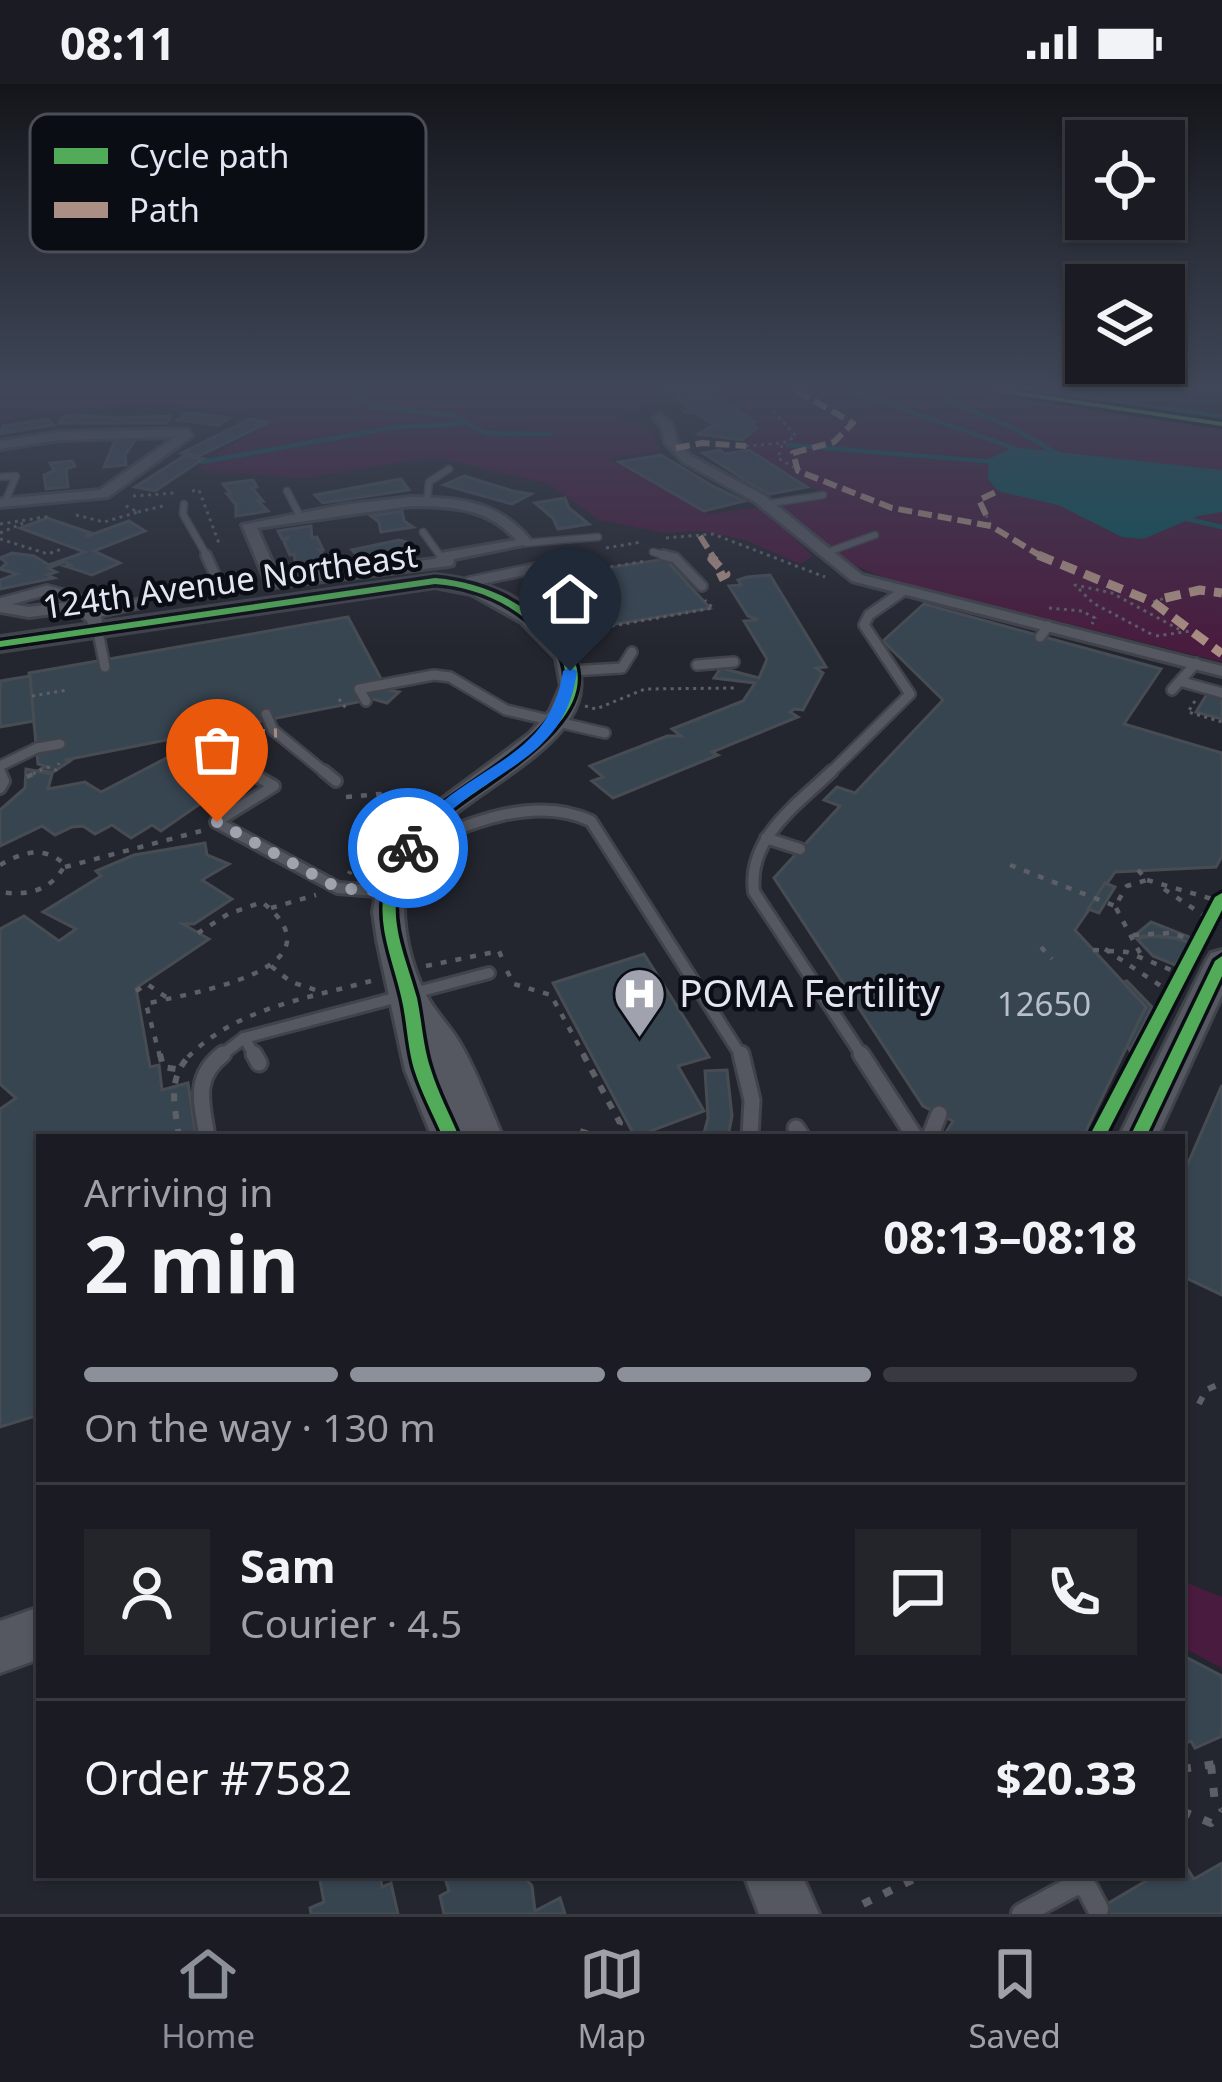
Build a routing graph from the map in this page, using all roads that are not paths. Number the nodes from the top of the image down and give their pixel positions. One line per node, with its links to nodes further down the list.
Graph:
1 (128, 476): 7 (street)
2 (438, 476): 6 (lane)
3 (718, 476): 9 (street)
4 (287, 491): 10 (lane)
5 (823, 495): 9 (lane)
6 (427, 501): 10 (street); 14 (street)
7 (3, 502)
8 (184, 504): 21 (lane)
9 (766, 504): 16 (street)
10 (301, 518): 18 (street)
11 (423, 532): 18 (lane)
12 (875, 535): 16 (lane)
13 (598, 537): 14 (lane)
14 (526, 543): 18 (street)
15 (653, 552): 20 (lane)
16 (825, 553): 22 (street)
17 (580, 561): 19 (lane)
18 (458, 565): 23 (lane); 26 (street, 124th Avenue Northeast); 36 (street)
19 (589, 571)
20 (702, 586)
21 (217, 591)
22 (903, 591): 30 (street); 51 (lane)
23 (556, 592)
24 (141, 603): 26 (lane)
25 (0, 605): 26 (street)
26 (94, 614): 27 (street, 124th Avenue Northeast); 33 (lane)
27 (0, 644)
28 (632, 652): 34 (lane)
29 (734, 662): 32 (lane)
30 (1196, 663): 35 (street); 39 (lane)
31 (405, 664): 38 (lane)
32 (698, 665)
33 (105, 667)
34 (622, 668): 36 (lane); 37 (lane)
35 (1222, 670)
36 (570, 671): 44 (street)
37 (637, 677)
38 (413, 679): 42 (lane); 44 (lane)
39 (1183, 682): 40 (lane); 41 (lane)
40 (1172, 690)
41 (1222, 694)
42 (366, 701)
43 (266, 713): 49 (lane)
44 (555, 723): 45 (lane); 53 (street)
45 (604, 733)
46 (60, 744): 48 (lane)
47 (241, 768): 54 (lane)
48 (0, 769): 50 (lane)
49 (336, 781)
50 (0, 788)
51 (766, 838): 52 (lane); 65 (lane)
52 (800, 850)
53 (407, 851): 54 (street); 64 (lane)
54 (391, 892): 57 (street)
55 (1210, 951): 67 (street)
56 (489, 973): 57 (lane)
57 (417, 980): 58 (lane); 62 (street); 63 (street)
58 (244, 1038): 59 (lane); 61 (lane)
59 (259, 1063)
60 (939, 1114): 66 (lane)
61 (207, 1134)
62 (450, 1134)
63 (483, 1134)
64 (750, 1134)
65 (913, 1134)
66 (931, 1134)
67 (1139, 1134)
68 (36, 1634): 69 (street)
69 (0, 1647)
70 (774, 1878): 73 (street)
71 (1074, 1880): 72 (lane); 74 (lane)
72 (1099, 1909)
73 (789, 1914)
74 (1022, 1914)

